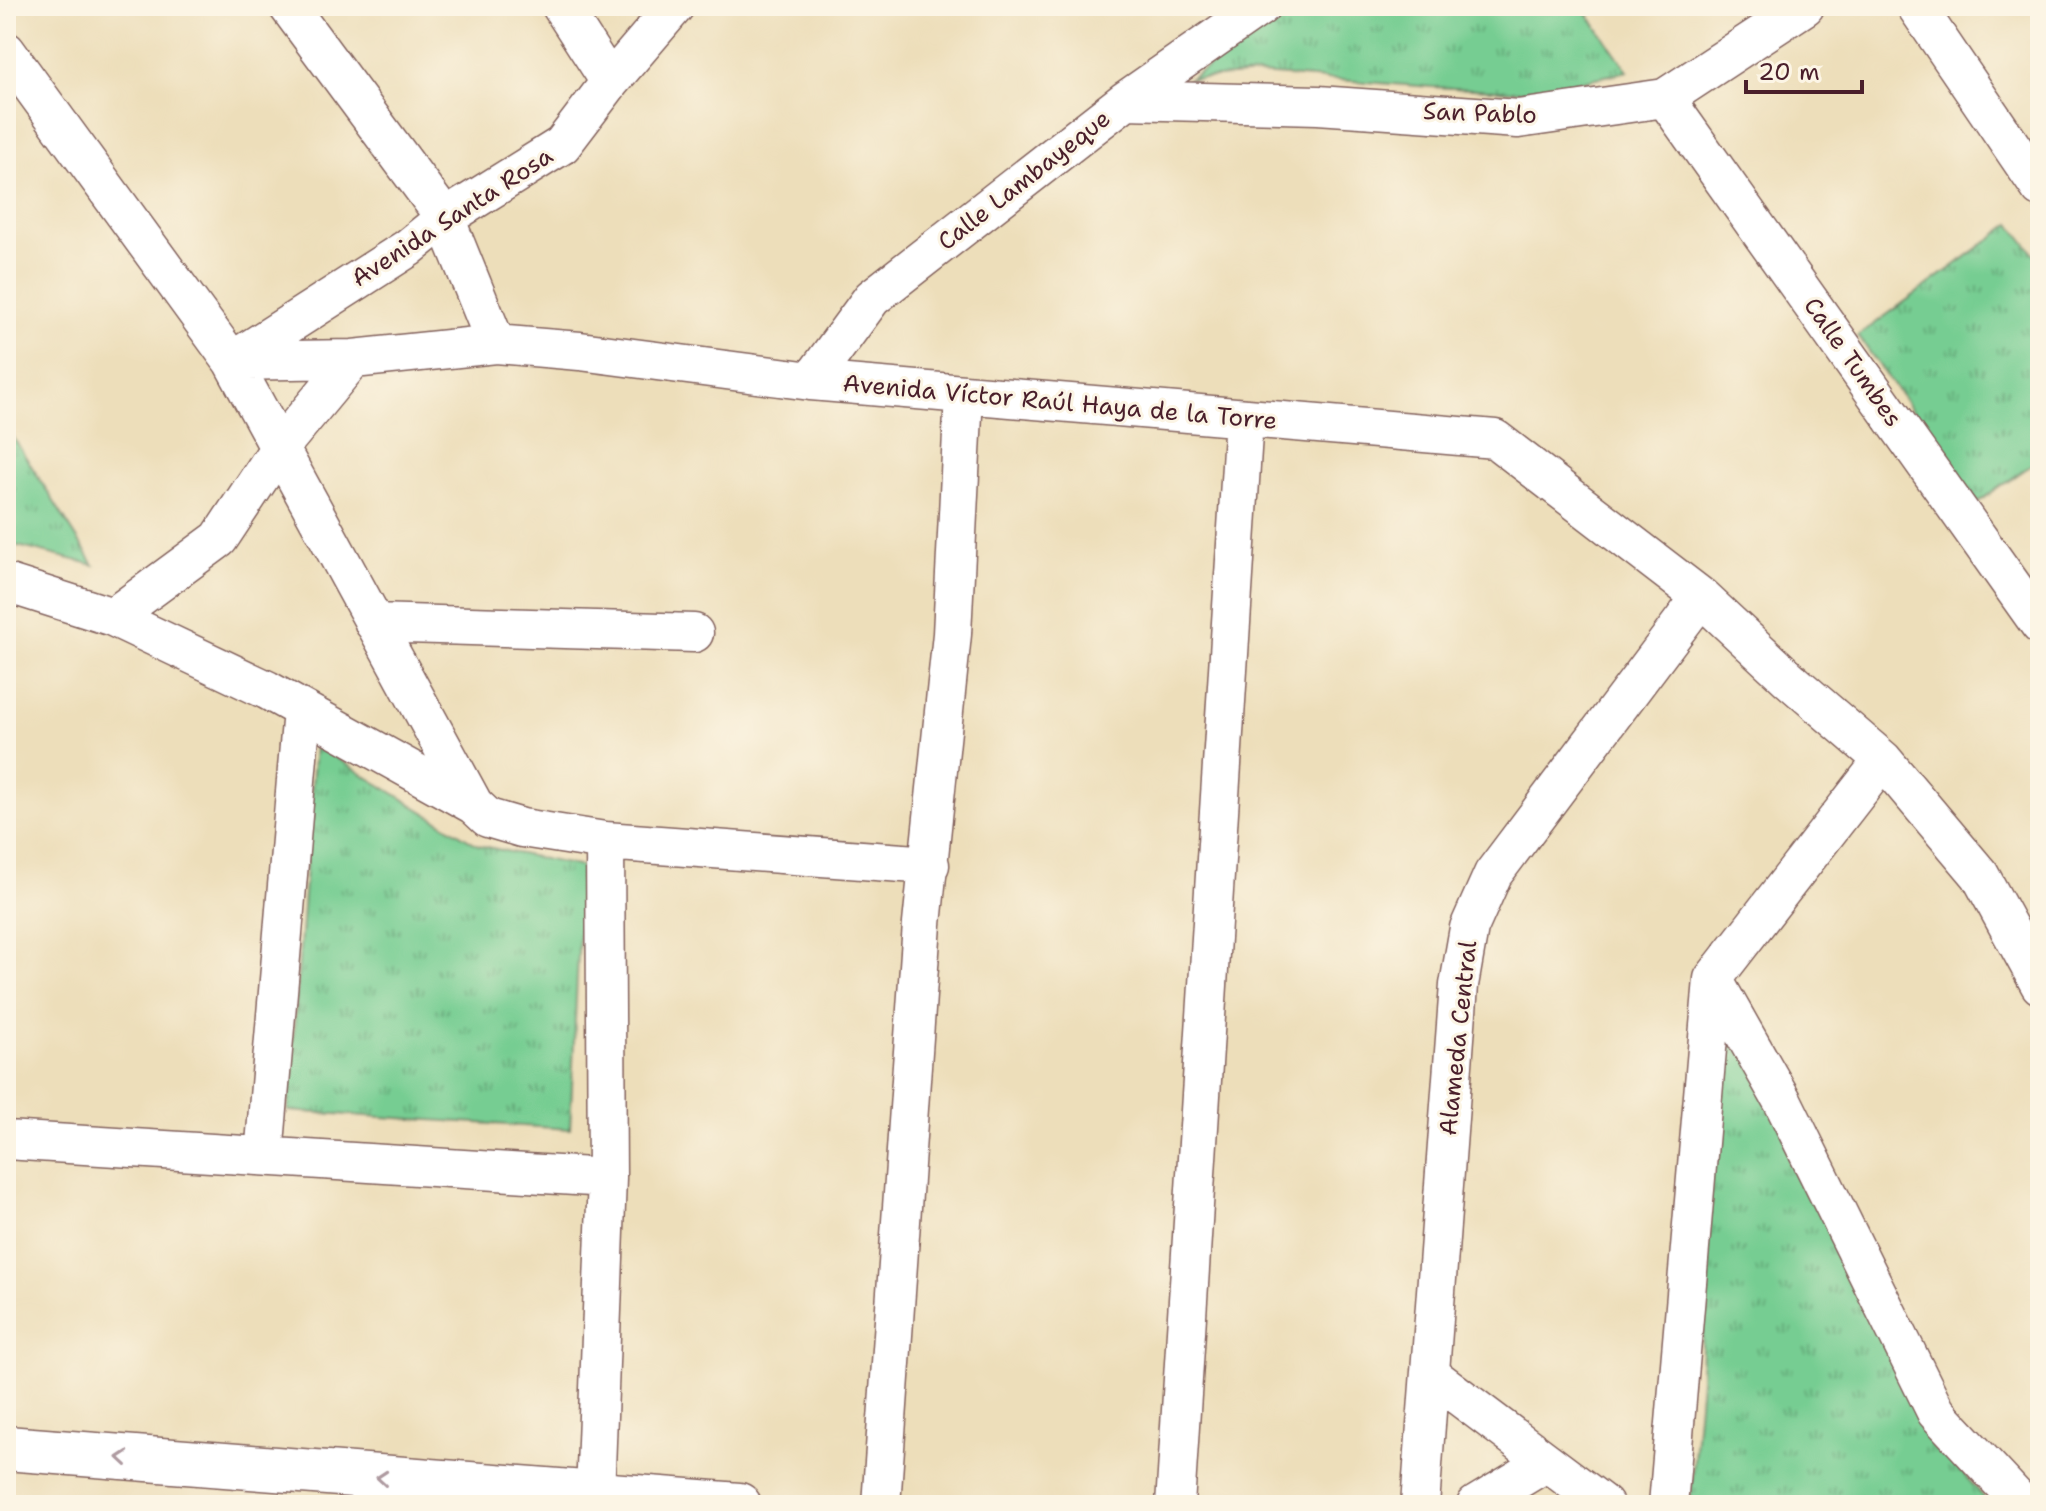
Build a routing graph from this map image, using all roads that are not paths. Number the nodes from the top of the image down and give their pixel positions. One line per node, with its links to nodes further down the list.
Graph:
1 (288, 6): 12 (street)
2 (561, 6): 8 (street)
3 (675, 6): 8 (street, Avenida Santa Rosa)
4 (1261, 6): 10 (street, Calle Lambayeque)
5 (1805, 6): 9 (street, San Pablo)
6 (1916, 6): 11 (street)
7 (6, 51): 15 (street)
8 (610, 82): 12 (street, Avenida Santa Rosa)
9 (1665, 98): 10 (street, San Pablo); 24 (street, Calle Tumbes)
10 (1126, 100): 16 (street, Calle Lambayeque)
11 (2040, 188)
12 (445, 218): 13 (street); 15 (street, Avenida Santa Rosa)
13 (496, 344): 14 (street, Avenida Víctor Raúl Haya de la Torre); 16 (street, Avenida Víctor Raúl Haya de la Torre)
14 (353, 359): 15 (street, Avenida Víctor Raúl Haya de la Torre); 19 (street)
15 (232, 361): 19 (street)
16 (811, 381): 17 (street, Avenida Víctor Raúl Haya de la Torre)
17 (964, 394): 18 (street, Avenida Víctor Raúl Haya de la Torre); 30 (street)
18 (1244, 418): 21 (street, Avenida Víctor Raúl Haya de la Torre); 42 (street)
19 (280, 447): 22 (street); 23 (street)
20 (7, 594): 22 (street)
21 (1701, 597): 27 (street, Avenida Víctor Raúl Haya de la Torre); 36 (street, Alameda Central)
22 (113, 617): 26 (street)
23 (374, 623): 25 (street); 28 (street)
24 (2040, 625)
25 (694, 633)
26 (302, 710): 28 (street); 34 (street)
27 (1883, 760): 31 (street); 32 (street, Avenida Víctor Raúl Haya de la Torre)
28 (474, 805): 29 (street)
29 (605, 841): 30 (street); 35 (street)
30 (930, 865): 41 (street)
31 (1713, 979): 46 (street); 47 (street)
32 (2040, 985)
33 (6, 1140): 34 (street)
34 (264, 1156): 35 (street)
35 (607, 1178): 39 (street)
36 (1431, 1375): 38 (street); 43 (street, Alameda Central)
37 (6, 1448): 39 (main road, one-way to 37)
38 (1547, 1462): 44 (street); 45 (street)
39 (595, 1495): 40 (main road)
40 (739, 1505)
41 (881, 1505)
42 (1175, 1505)
43 (1420, 1505)
44 (1476, 1505)
45 (1604, 1505)
46 (1668, 1505)
47 (2023, 1505)

